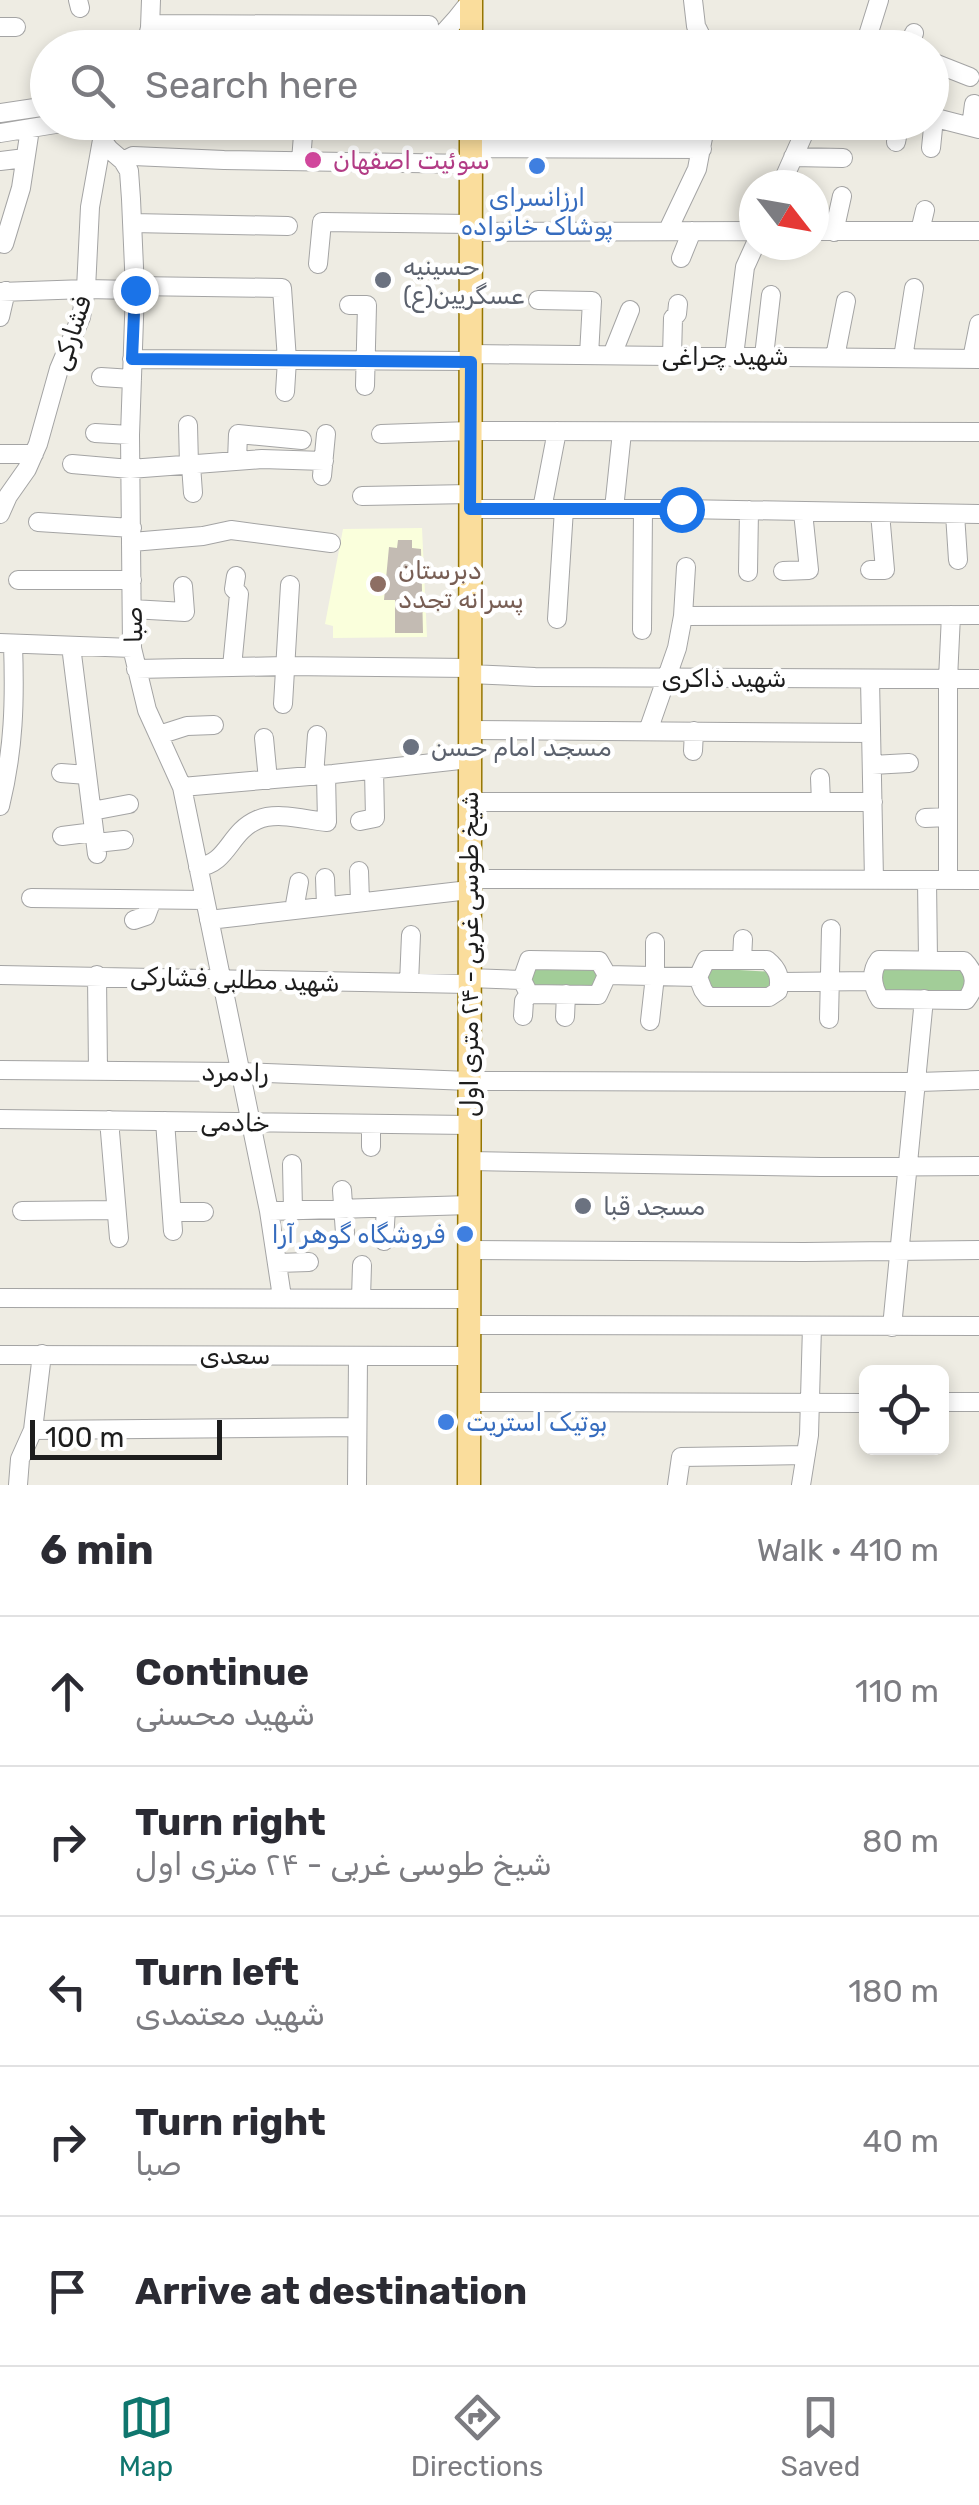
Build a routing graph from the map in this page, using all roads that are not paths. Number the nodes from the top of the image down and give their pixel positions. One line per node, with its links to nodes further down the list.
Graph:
1 (150, 0): 5 (street)
2 (471, 0): 8 (street); 9 (main road)
3 (693, 0): 10 (street)
4 (874, 1): 11 (street)
5 (150, 24): 6 (street); 7 (street)
6 (429, 25)
7 (149, 30)
8 (445, 30)
9 (467, 30)
10 (698, 30)
11 (868, 30)
12 (949, 69): 13 (street)
13 (970, 77)
14 (974, 104): 19 (street)
15 (30, 109): 16 (street)
16 (0, 114)
17 (949, 122): 19 (street)
18 (30, 128): 20 (street); 33 (street)
19 (975, 128)
20 (0, 133)
21 (101, 140): 56 (street, فشارکی)
22 (109, 140): 35 (street)
23 (303, 140): 36 (street)
24 (471, 140): 31 (main road, شیخ طوسی غربی - ۲۴ متری اول)
25 (703, 140): 28 (street)
26 (801, 140): 32 (street)
27 (932, 140): 29 (street)
28 (702, 148): 31 (street); 43 (street)
29 (931, 148)
30 (839, 153): 32 (street)
31 (471, 156): 36 (street); 42 (main road, شیخ طوسی غربی - ۲۴ متری اول)
32 (793, 157): 37 (street)
33 (25, 158): 34 (street); 50 (street)
34 (0, 161)
35 (124, 161): 36 (street); 40 (street, صبا)
36 (301, 162)
37 (787, 170)
38 (842, 196): 47 (street)
39 (924, 210): 48 (street)
40 (132, 224): 41 (street); 54 (street, صبا)
41 (288, 226)
42 (471, 228): 43 (street); 53 (street); 72 (main road, شیخ طوسی غربی - ۲۴ متری اول)
43 (668, 230): 44 (street)
44 (692, 231): 45 (street); 51 (street)
45 (739, 231)
46 (829, 232): 47 (street)
47 (834, 232): 48 (street)
48 (920, 232): 49 (street)
49 (979, 232)
50 (4, 244)
51 (681, 258)
52 (748, 260): 69 (street)
53 (318, 264)
54 (135, 288): 56 (street); 74 (street, صبا); 76 (street)
55 (914, 288): 73 (street)
56 (86, 289): 57 (street); 93 (street, فشارکی)
57 (3, 291): 64 (street)
58 (770, 295): 70 (street)
59 (538, 300): 66 (street)
60 (846, 301): 71 (street)
61 (678, 304): 68 (street)
62 (349, 305): 77 (street)
63 (630, 310): 67 (street)
64 (0, 317)
65 (979, 324): 75 (street)
66 (589, 355): 67 (street, شهید چراغی); 72 (street, شهید چراغی)
67 (612, 355): 68 (street, شهید چراغی)
68 (672, 356): 69 (street, شهید چراغی)
69 (734, 356): 70 (street, شهید چراغی)
70 (764, 356): 71 (street, شهید چراغی)
71 (835, 357): 73 (street, شهید چراغی)
72 (471, 358): 77 (street, شهید چراغی); 83 (main road, شیخ طوسی غربی - ۲۴ متری اول)
73 (903, 358): 75 (street, شهید چراغی)
74 (132, 359): 76 (street, شهید چراغی); 79 (street, صبا)
75 (976, 359)
76 (286, 360): 77 (street, شهید چراغی); 81 (street)
77 (366, 361): 80 (street)
78 (100, 377): 79 (street)
79 (132, 380): 90 (street, صبا)
80 (365, 386)
81 (285, 392)
82 (188, 425): 96 (street)
83 (470, 431): 84 (street); 89 (street); 100 (main road, شیخ طوسی غربی - ۲۴ متری اول)
84 (557, 431): 85 (street); 101 (street)
85 (622, 432): 86 (street); 103 (street)
86 (979, 432)
87 (95, 433): 90 (street)
88 (326, 434): 94 (street)
89 (381, 434)
90 (130, 435): 97 (street, صبا)
91 (302, 440): 94 (street)
92 (0, 454): 93 (street)
93 (34, 454): 108 (street, فشارکی)
94 (237, 462): 96 (street)
95 (72, 464): 97 (street)
96 (190, 465): 97 (street); 98 (street)
97 (130, 469): 112 (street, صبا)
98 (194, 493)
99 (362, 496): 100 (street)
100 (470, 502): 101 (street); 136 (main road, شیخ طوسی غربی - ۲۴ متری اول)
101 (542, 509): 102 (street)
102 (564, 509): 103 (street); 128 (street)
103 (614, 509): 104 (street)
104 (643, 509): 105 (street); 129 (street)
105 (749, 510): 106 (street); 118 (street)
106 (802, 512): 107 (street); 117 (street)
107 (880, 513): 109 (street); 116 (street)
108 (0, 514)
109 (955, 514): 110 (street); 114 (street)
110 (979, 514)
111 (48, 518): 112 (street)
112 (132, 535): 113 (street); 121 (street, صبا)
113 (331, 542)
114 (958, 560)
115 (686, 566): 127 (street)
116 (870, 570)
117 (784, 571)
118 (748, 572)
119 (236, 576): 134 (street)
120 (18, 580): 121 (street)
121 (132, 580): 124 (street, صبا)
122 (290, 585): 133 (street)
123 (183, 586): 124 (street)
124 (132, 610): 132 (street, صبا)
125 (951, 615): 126 (street); 127 (street); 139 (street)
126 (979, 615)
127 (682, 616): 137 (street)
128 (557, 620)
129 (642, 630)
130 (7, 643): 131 (street); 165 (street)
131 (70, 646): 132 (street); 156 (street)
132 (132, 648): 135 (street, صبا)
133 (286, 666): 134 (street, شهید ذاکری); 136 (street, شهید ذاکری); 141 (street)
134 (232, 667): 135 (street, شهید ذاکری)
135 (136, 669): 148 (street, صبا)
136 (469, 671): 137 (street, شهید ذاکری); 143 (main road, شیخ طوسی غربی - ۲۴ متری اول)
137 (667, 678): 138 (street, شهید ذاکری); 144 (street)
138 (870, 679): 139 (street, شهید ذاکری); 146 (street)
139 (948, 679): 140 (street, شهید ذاکری); 167 (street)
140 (979, 679)
141 (283, 704)
142 (214, 725): 148 (street)
143 (469, 730): 144 (street); 151 (main road, شیخ طوسی غربی - ۲۴ متری اول)
144 (648, 730): 145 (street)
145 (694, 731): 146 (street); 150 (street)
146 (872, 733): 153 (street)
147 (317, 734): 157 (street)
148 (159, 736): 160 (street, صبا)
149 (264, 738): 159 (street)
150 (694, 752)
151 (469, 759): 154 (street); 161 (main road, شیخ طوسی غربی - ۲۴ متری اول)
152 (909, 763): 153 (street)
153 (872, 764): 163 (street)
154 (374, 770): 157 (street); 169 (street)
155 (61, 773): 156 (street)
156 (87, 775): 166 (street)
157 (320, 776): 159 (street); 173 (street)
158 (820, 778): 162 (street)
159 (268, 780): 160 (street)
160 (182, 787): 173 (street, صبا)
161 (468, 802): 162 (street); 181 (main road, شیخ طوسی غربی - ۲۴ متری اول)
162 (822, 802): 163 (street)
163 (873, 802): 176 (street)
164 (129, 804): 166 (street)
165 (0, 806)
166 (92, 811): 172 (street)
167 (948, 817): 168 (street); 178 (street)
168 (925, 818)
169 (360, 821)
170 (62, 836): 172 (street)
171 (124, 840): 172 (street)
172 (96, 843)
173 (198, 867): 184 (street, صبا)
174 (359, 872): 185 (street)
175 (325, 878): 186 (street)
176 (874, 880): 177 (street); 181 (street)
177 (927, 880): 178 (street); 195 (street)
178 (948, 880): 179 (street)
179 (979, 880)
180 (299, 882): 187 (street)
181 (469, 884): 185 (street); 203 (main road, شیخ طوسی غربی - ۲۴ متری اول)
182 (31, 898): 183 (street)
183 (152, 900): 184 (street); 188 (street)
184 (204, 900): 189 (street, صبا)
185 (360, 902): 186 (street)
186 (326, 906): 187 (street)
187 (294, 910): 189 (street)
188 (134, 920)
189 (209, 920): 200 (street, صبا)
190 (831, 929): 204 (street)
191 (411, 934): 206 (street)
192 (743, 939): 194 (street)
193 (655, 942): 198 (street)
194 (742, 960): 199 (street); 205 (street)
195 (928, 960): 202 (street); 207 (street)
196 (608, 975): 198 (street); 208 (street); 209 (street)
197 (96, 976): 200 (street, شهید مطلبی فشارکی); 201 (street, شهید مطلبی فشارکی); 216 (street)
198 (655, 976): 199 (street); 214 (street)
199 (698, 977): 205 (street)
200 (221, 979): 206 (street, شهید مطلبی فشارکی); 217 (street, صبا)
201 (7, 980)
202 (873, 980): 204 (street); 210 (street)
203 (469, 981): 206 (street, شهید مطلبی فشارکی); 208 (street, شهید مطلبی فشارکی); 218 (main road, شیخ طوسی غربی - ۲۴ متری اول)
204 (831, 981): 205 (street); 213 (street)
205 (780, 982)
206 (409, 983)
207 (977, 983): 210 (street)
208 (526, 987): 209 (street, شهید مطلبی فشارکی); 211 (street)
209 (566, 994): 212 (street)
210 (924, 999): 220 (street)
211 (523, 1016)
212 (565, 1016)
213 (829, 1018)
214 (650, 1021)
215 (0, 1070): 216 (street, رادمرد)
216 (98, 1071): 217 (street, رادمرد)
217 (240, 1072): 218 (street, رادمرد); 224 (street, صبا)
218 (469, 1080): 220 (street, رادمرد); 226 (main road, شیخ طوسی غربی - ۲۴ متری اول)
219 (979, 1080): 220 (street, رادمرد)
220 (916, 1082): 231 (street)
221 (0, 1119): 222 (street, خادمی)
222 (109, 1120): 223 (street, خادمی); 236 (street)
223 (165, 1121): 224 (street, خادمی); 239 (street)
224 (251, 1122): 225 (street, خادمی); 238 (street, صبا)
225 (371, 1124): 226 (street, خادمی); 227 (street)
226 (470, 1125): 228 (main road, شیخ طوسی غربی - ۲۴ متری اول)
227 (372, 1147)
228 (470, 1161): 231 (street); 233 (main road, شیخ طوسی غربی - ۲۴ متری اول)
229 (292, 1164): 237 (street)
230 (979, 1166): 231 (street)
231 (906, 1167): 245 (street)
232 (343, 1199): 234 (street); 237 (street); 240 (street)
233 (470, 1205): 234 (street); 243 (main road, شیخ طوسی غربی - ۲۴ متری اول)
234 (386, 1208): 242 (street)
235 (22, 1210): 236 (street)
236 (116, 1210): 241 (street)
237 (292, 1210): 238 (street)
238 (269, 1211): 247 (street, صبا)
239 (204, 1212)
240 (345, 1233)
241 (118, 1238)
242 (384, 1241)
243 (469, 1250): 245 (street); 252 (main road, شیخ طوسی غربی - ۲۴ متری اول)
244 (979, 1250): 245 (street)
245 (899, 1251): 256 (street)
246 (309, 1262): 247 (street)
247 (276, 1263): 249 (street, صبا)
248 (362, 1264): 251 (street)
249 (282, 1297): 250 (street); 251 (street)
250 (0, 1298)
251 (361, 1298): 252 (street)
252 (469, 1298): 253 (main road, شیخ طوسی غربی - ۲۴ متری اول)
253 (469, 1325): 254 (street); 260 (main road, شیخ طوسی غربی - ۲۴ متری اول)
254 (812, 1326): 256 (street); 265 (street)
255 (979, 1326): 256 (street)
256 (892, 1327)
257 (42, 1354): 258 (street, سعدی); 259 (street, سعدی); 267 (street)
258 (0, 1355)
259 (358, 1356): 260 (street, سعدی); 266 (street)
260 (469, 1356): 261 (main road, شیخ طوسی غربی - ۲۴ متری اول)
261 (469, 1402): 265 (street); 271 (main road, شیخ طوسی غربی - ۲۴ متری اول)
262 (949, 1402): 263 (street)
263 (979, 1402)
264 (859, 1403): 265 (street)
265 (808, 1404): 268 (street)
266 (357, 1427): 267 (street); 270 (street)
267 (33, 1430): 269 (street)
268 (806, 1455): 272 (street); 273 (street)
269 (18, 1485)
270 (357, 1485)
271 (469, 1485)
272 (677, 1485)
273 (800, 1485)

